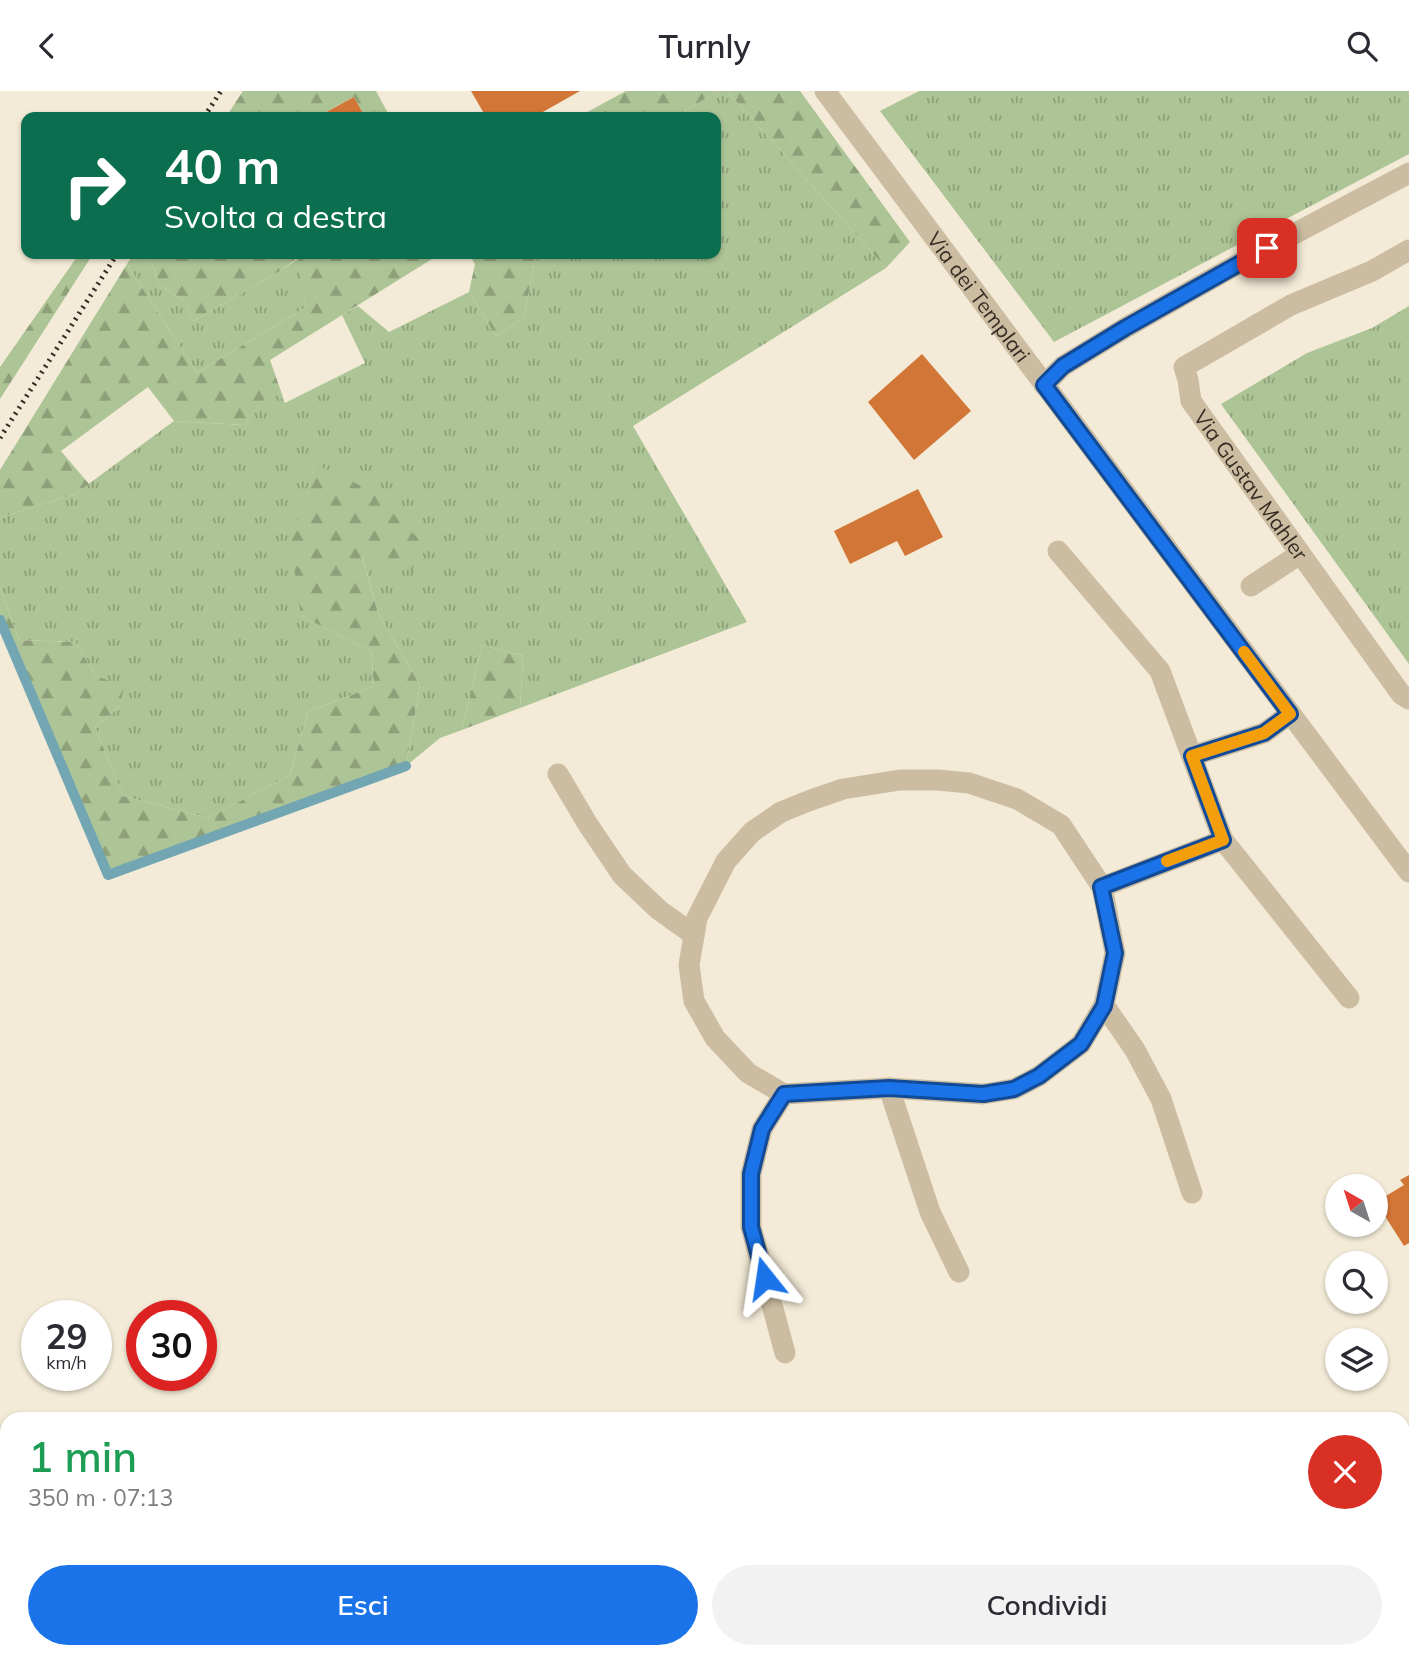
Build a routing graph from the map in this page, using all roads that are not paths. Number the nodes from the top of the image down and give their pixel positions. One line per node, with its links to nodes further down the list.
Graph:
1 (825, 91): 4 (street, Via dei Templari)
2 (1409, 173): 4 (street)
3 (1409, 250): 6 (street, Via Gustav Mahler)
4 (1044, 385): 9 (street, Via dei Templari)
5 (1058, 551): 10 (street)
6 (1300, 554): 7 (street); 8 (street, Via Gustav Mahler)
7 (1251, 586)
8 (1409, 699)
9 (1290, 714): 10 (street); 13 (street, Via dei Templari)
10 (1192, 756): 12 (street)
11 (558, 774): 15 (street)
12 (1223, 840): 14 (street); 16 (street)
13 (1409, 872)
14 (1101, 887): 15 (street); 17 (street)
15 (694, 935): 19 (street)
16 (1349, 998)
17 (1104, 1006): 18 (street); 20 (street)
18 (889, 1088): 19 (street); 21 (street)
19 (784, 1094): 22 (street)
20 (1192, 1193)
21 (959, 1272)
22 (785, 1353)

